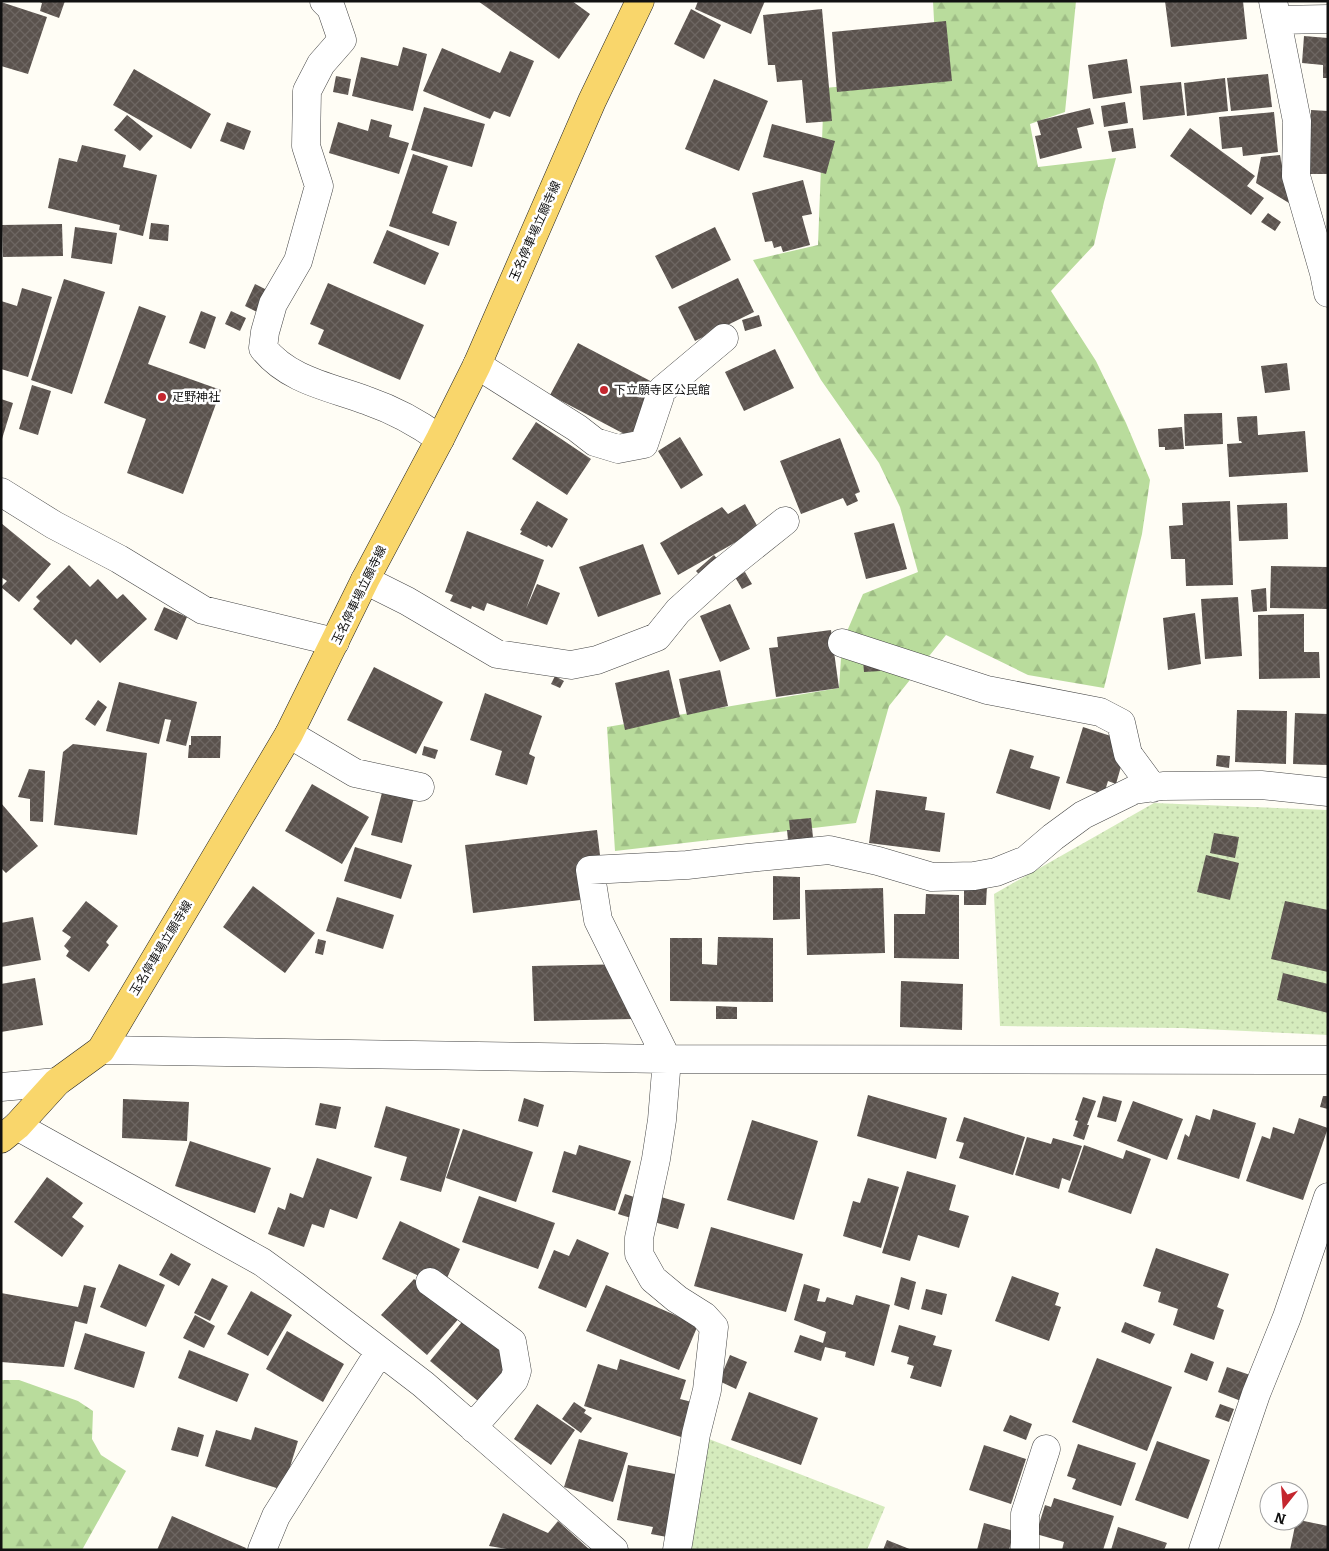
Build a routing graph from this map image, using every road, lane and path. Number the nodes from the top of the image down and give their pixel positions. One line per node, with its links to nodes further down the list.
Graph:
1 (324, 1): 8 (street)
2 (640, 1): 7 (main road, 玉名停車場立願寺線)
3 (1275, 11): 4 (street); 5 (street)
4 (1328, 20)
5 (1328, 293)
6 (724, 338): 7 (street)
7 (477, 365): 8 (main road, 玉名停車場立願寺線)
8 (440, 439): 11 (main road, 玉名停車場立願寺線)
9 (1, 492): 12 (street)
10 (785, 521): 11 (street)
11 (364, 580): 12 (main road, 玉名停車場立願寺線)
12 (335, 642): 14 (main road, 玉名停車場立願寺線)
13 (842, 643): 16 (street)
14 (289, 734): 15 (street); 18 (main road, 玉名停車場立願寺線)
15 (420, 786)
16 (1153, 788): 17 (street); 19 (street)
17 (1328, 792)
18 (101, 1050): 19 (street); 21 (main road, 玉名停車場立願寺線)
19 (667, 1059): 20 (street); 32 (street)
20 (1328, 1060)
21 (57, 1082): 22 (street); 23 (main road, 玉名停車場立願寺線)
22 (1, 1087)
23 (9, 1132): 26 (street)
24 (1328, 1197): 29 (street)
25 (430, 1282): 27 (street)
26 (380, 1351): 27 (street); 30 (street)
27 (474, 1429): 31 (street)
28 (1046, 1449): 33 (street)
29 (1205, 1548)
30 (262, 1550)
31 (614, 1550)
32 (677, 1550)
33 (1025, 1550)

